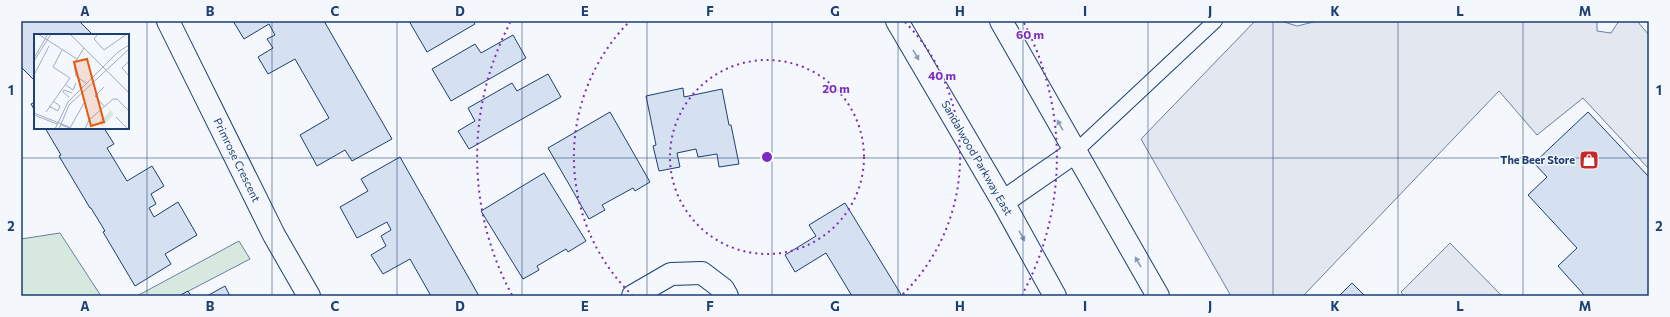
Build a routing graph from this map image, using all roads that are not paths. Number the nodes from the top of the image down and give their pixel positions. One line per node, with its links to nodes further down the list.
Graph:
1 (168, 21): 7 (main road, Primrose Crescent)
2 (897, 21): 6 (main road, Sandalwood Parkway East, one-way to 6)
3 (1001, 21): 5 (main road, one-way to 3)
4 (1215, 21): 5 (lane)
5 (1075, 152): 6 (main road); 11 (main road, one-way to 5)
6 (1003, 202): 10 (main road, Sandalwood Parkway East, one-way to 10)
7 (309, 296)
8 (633, 296): 9 (main road)
9 (727, 296)
10 (1056, 296)
11 (1158, 296)

